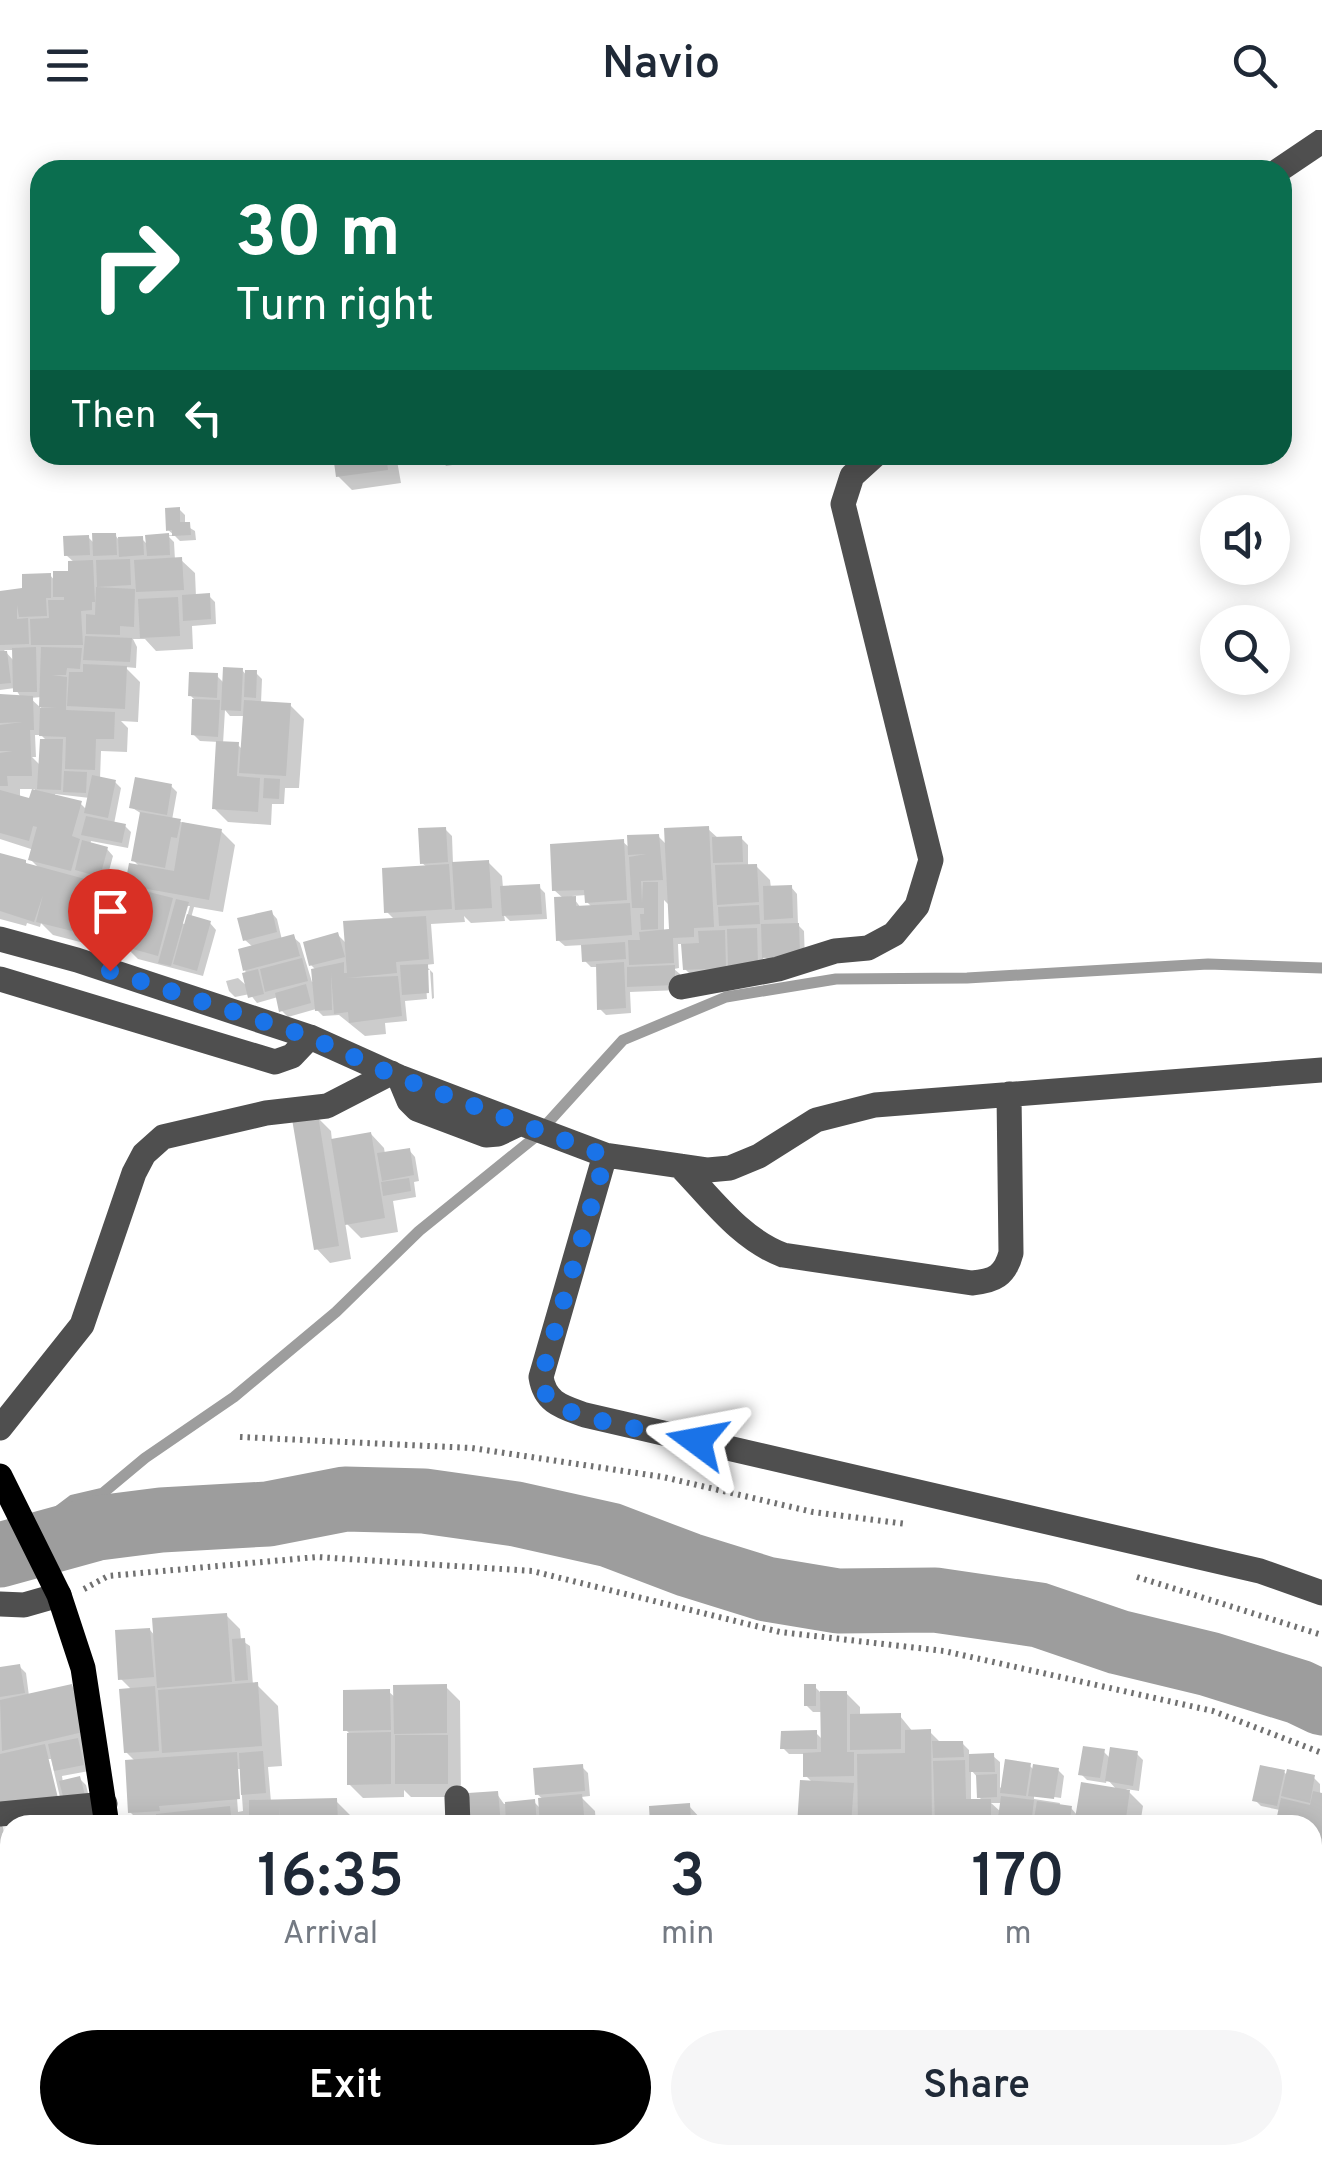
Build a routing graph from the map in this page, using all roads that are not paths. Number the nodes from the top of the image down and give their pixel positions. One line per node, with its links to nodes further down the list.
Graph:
1 (1322, 140): 2 (street)
2 (1292, 161)
3 (864, 465): 7 (street)
4 (0, 939): 5 (street)
5 (78, 960): 8 (street); 9 (street)
6 (0, 979): 8 (street)
7 (681, 987)
8 (65, 998): 9 (street)
9 (310, 1037): 11 (street)
10 (1322, 1070): 12 (street)
11 (394, 1075): 13 (street); 15 (street)
12 (1010, 1094): 14 (street); 14 (street)
13 (595, 1152): 14 (street); 18 (street)
14 (680, 1166)
15 (0, 1428)
16 (0, 1476): 17 (main road)
17 (57, 1592): 19 (street); 22 (main road)
18 (1322, 1594)
19 (0, 1604)
20 (457, 1798): 23 (street)
21 (0, 1814): 22 (street)
22 (106, 1814)
23 (458, 1815)

